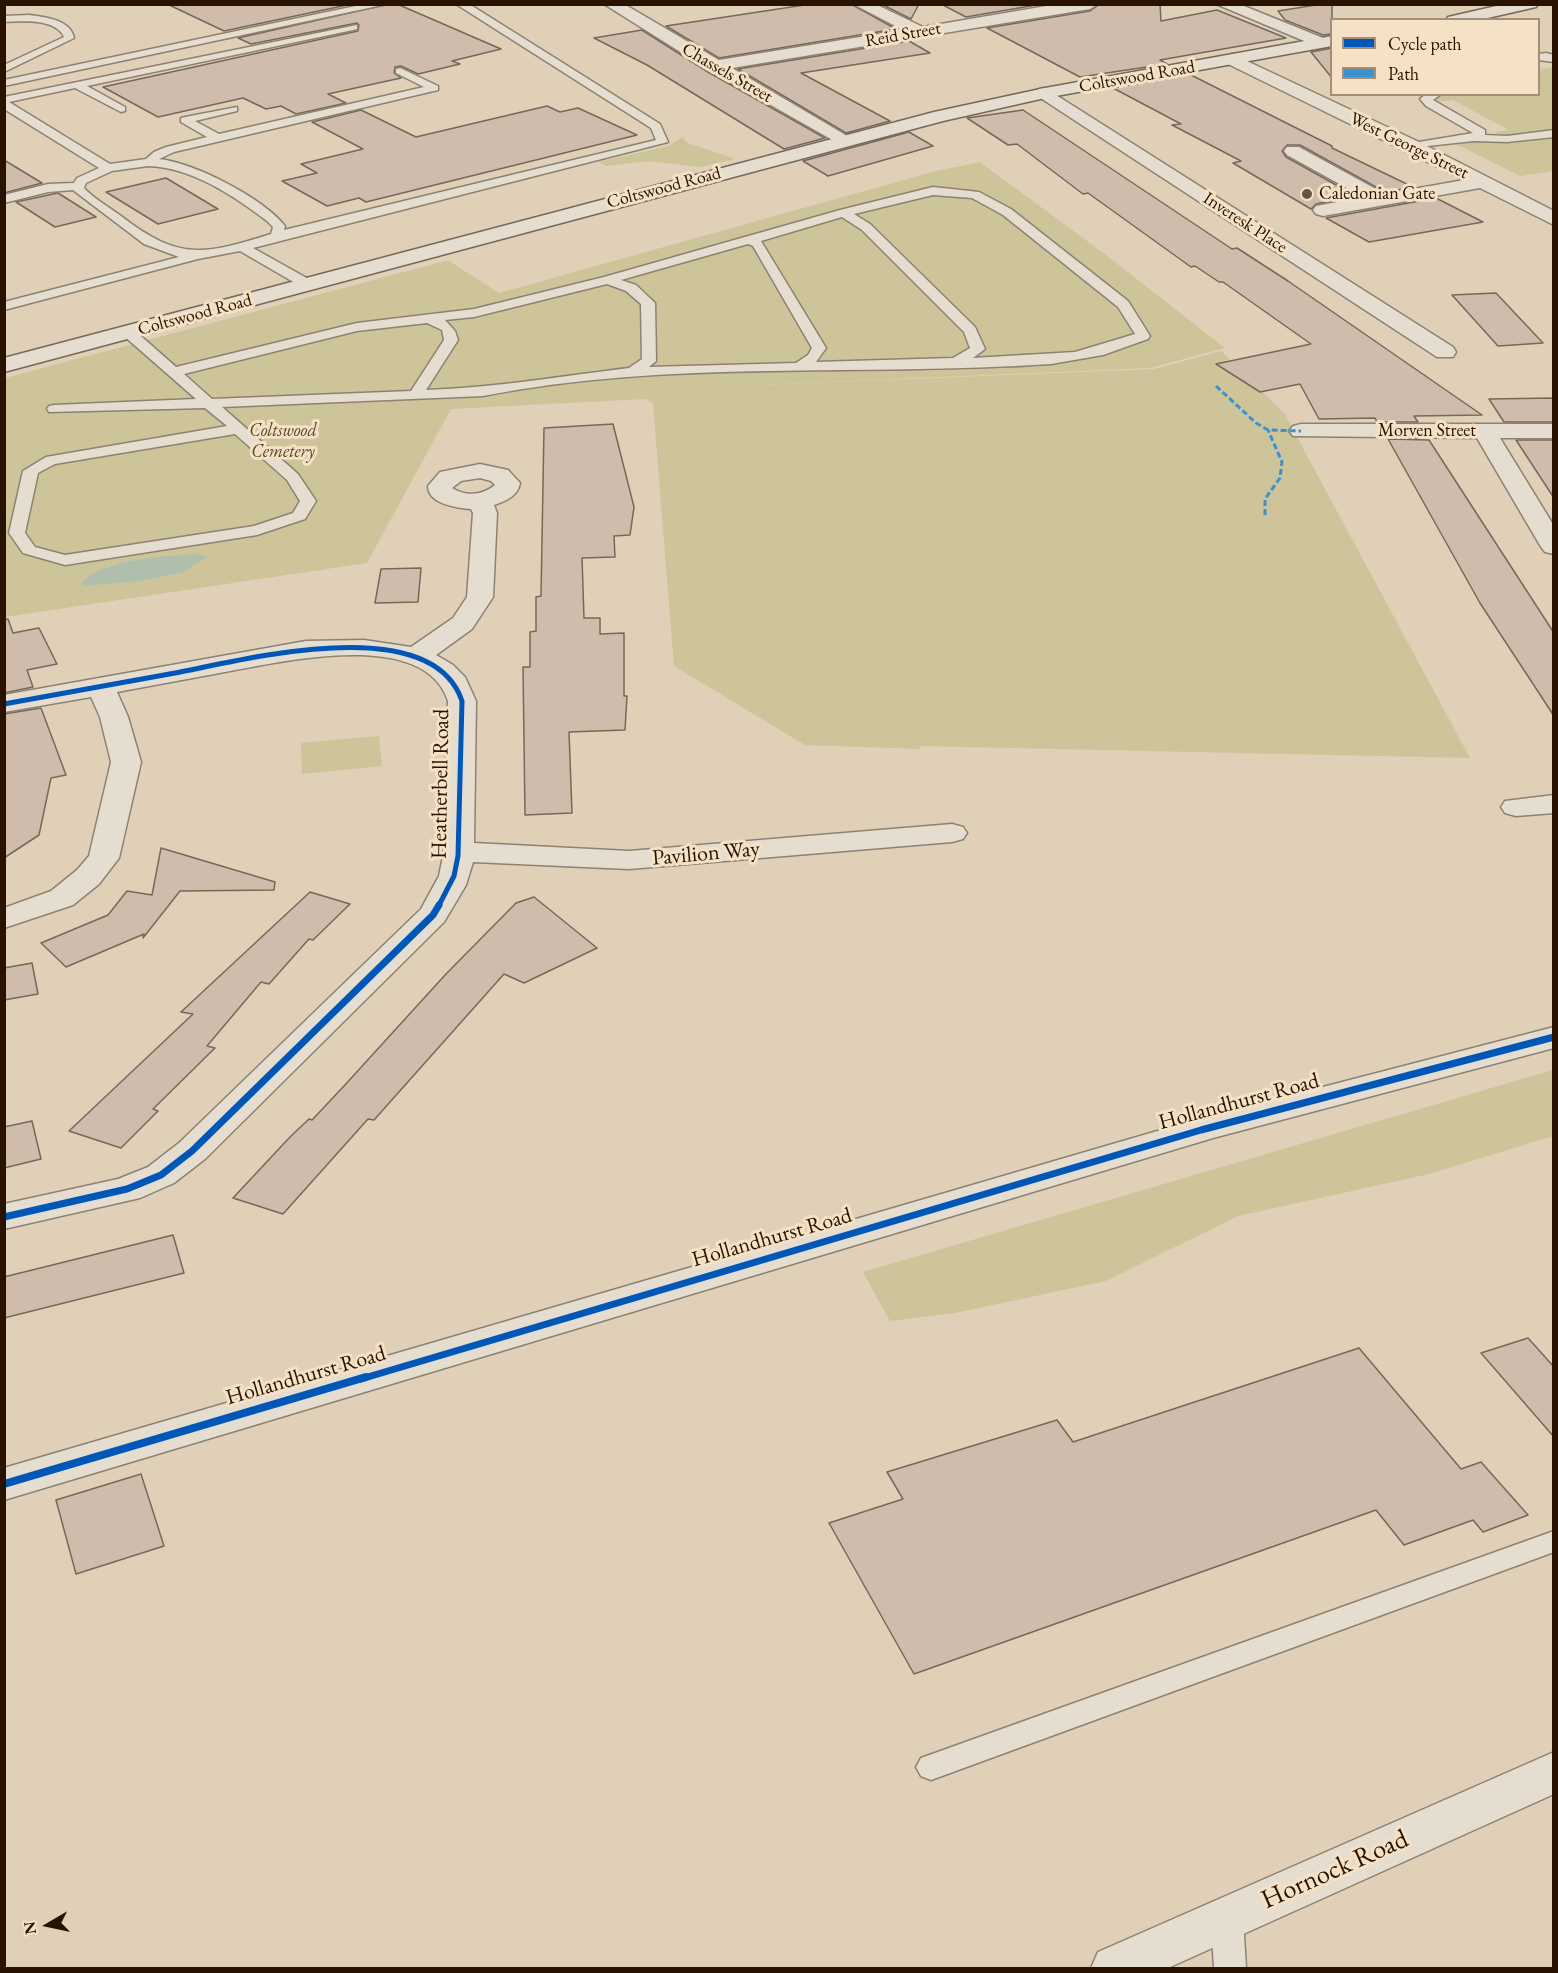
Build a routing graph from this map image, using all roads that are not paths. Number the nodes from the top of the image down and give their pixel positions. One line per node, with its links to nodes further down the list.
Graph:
1 (382, 4): 17 (lane)
2 (461, 4): 41 (lane)
3 (612, 4): 14 (street, Chassels Street)
4 (861, 4): 11 (street)
5 (1090, 4): 11 (street, Reid Street)
6 (1224, 4): 12 (street)
7 (1530, 4): 8 (street)
8 (1464, 18)
9 (4, 19): 15 (lane)
10 (353, 27): 18 (lane)
11 (921, 32): 14 (street, Reid Street)
12 (1327, 42): 13 (street, Coltswood Road)
13 (1232, 59): 19 (street, Coltswood Road); 30 (street, West George Street)
14 (715, 66): 29 (street, Chassels Street)
15 (4, 69)
16 (400, 71): 27 (lane)
17 (7, 80)
18 (75, 84): 21 (lane); 22 (lane)
19 (1046, 93): 29 (street, Coltswood Road); 50 (street, Inveresk Place)
20 (1432, 96): 28 (lane)
21 (4, 102): 24 (lane)
22 (121, 109)
23 (233, 109): 27 (lane)
24 (25, 119): 25 (lane); 33 (lane)
25 (4, 123)
26 (1554, 133): 28 (lane)
27 (218, 138): 32 (lane)
28 (1474, 138): 30 (lane)
29 (843, 141): 46 (street, Coltswood Road)
30 (1413, 146): 34 (street, West George Street)
31 (1293, 152): 37 (street)
32 (150, 162): 33 (lane); 41 (lane)
33 (108, 168): 35 (lane)
34 (1483, 182): 37 (street); 40 (street, West George Street)
35 (78, 186): 36 (lane); 44 (lane)
36 (4, 199)
37 (1382, 200): 38 (street)
38 (1323, 210)
39 (844, 213): 42 (lane); 51 (lane); 51 (lane)
40 (1554, 219)
41 (277, 236): 43 (lane)
42 (750, 240): 45 (lane); 53 (lane)
43 (242, 247): 44 (lane); 46 (lane)
44 (207, 254): 47 (lane)
45 (608, 280): 48 (lane); 55 (lane)
46 (307, 284): 49 (street, Coltswood Road)
47 (4, 306)
48 (426, 318): 54 (lane); 56 (lane)
49 (129, 333): 52 (street, Coltswood Road); 54 (lane)
50 (1445, 352)
51 (956, 362): 53 (lane)
52 (4, 365)
53 (798, 368): 55 (lane)
54 (173, 372): 57 (lane)
55 (633, 372): 56 (lane)
56 (416, 395): 57 (lane)
57 (207, 401): 58 (lane); 59 (lane)
58 (54, 409)
59 (238, 429): 59 (lane)
60 (1301, 431): 61 (street, Morven Street)
61 (1484, 431): 62 (street, Morven Street); 64 (street)
62 (1554, 431)
63 (480, 500): 65 (street)
64 (1554, 547)
65 (415, 657): 66 (street, Heatherbell Road); 71 (street, Heatherbell Road)
66 (100, 686): 67 (street, Heatherbell Road); 72 (street)
67 (4, 704)
68 (1554, 804): 69 (street)
69 (1515, 807)
70 (952, 833): 71 (street, Pavilion Way)
71 (460, 852): 74 (street, Heatherbell Road)
72 (4, 920)
73 (1554, 1037): 75 (street, Hollandhurst Road)
74 (4, 1217)
75 (4, 1484)
76 (1554, 1541): 77 (lane)
77 (931, 1767)
78 (1554, 1772): 79 (street, Hornock Road)
79 (1227, 1918): 80 (street, Hornock Road); 81 (lane)
80 (1116, 1968)
81 (1230, 1968)

